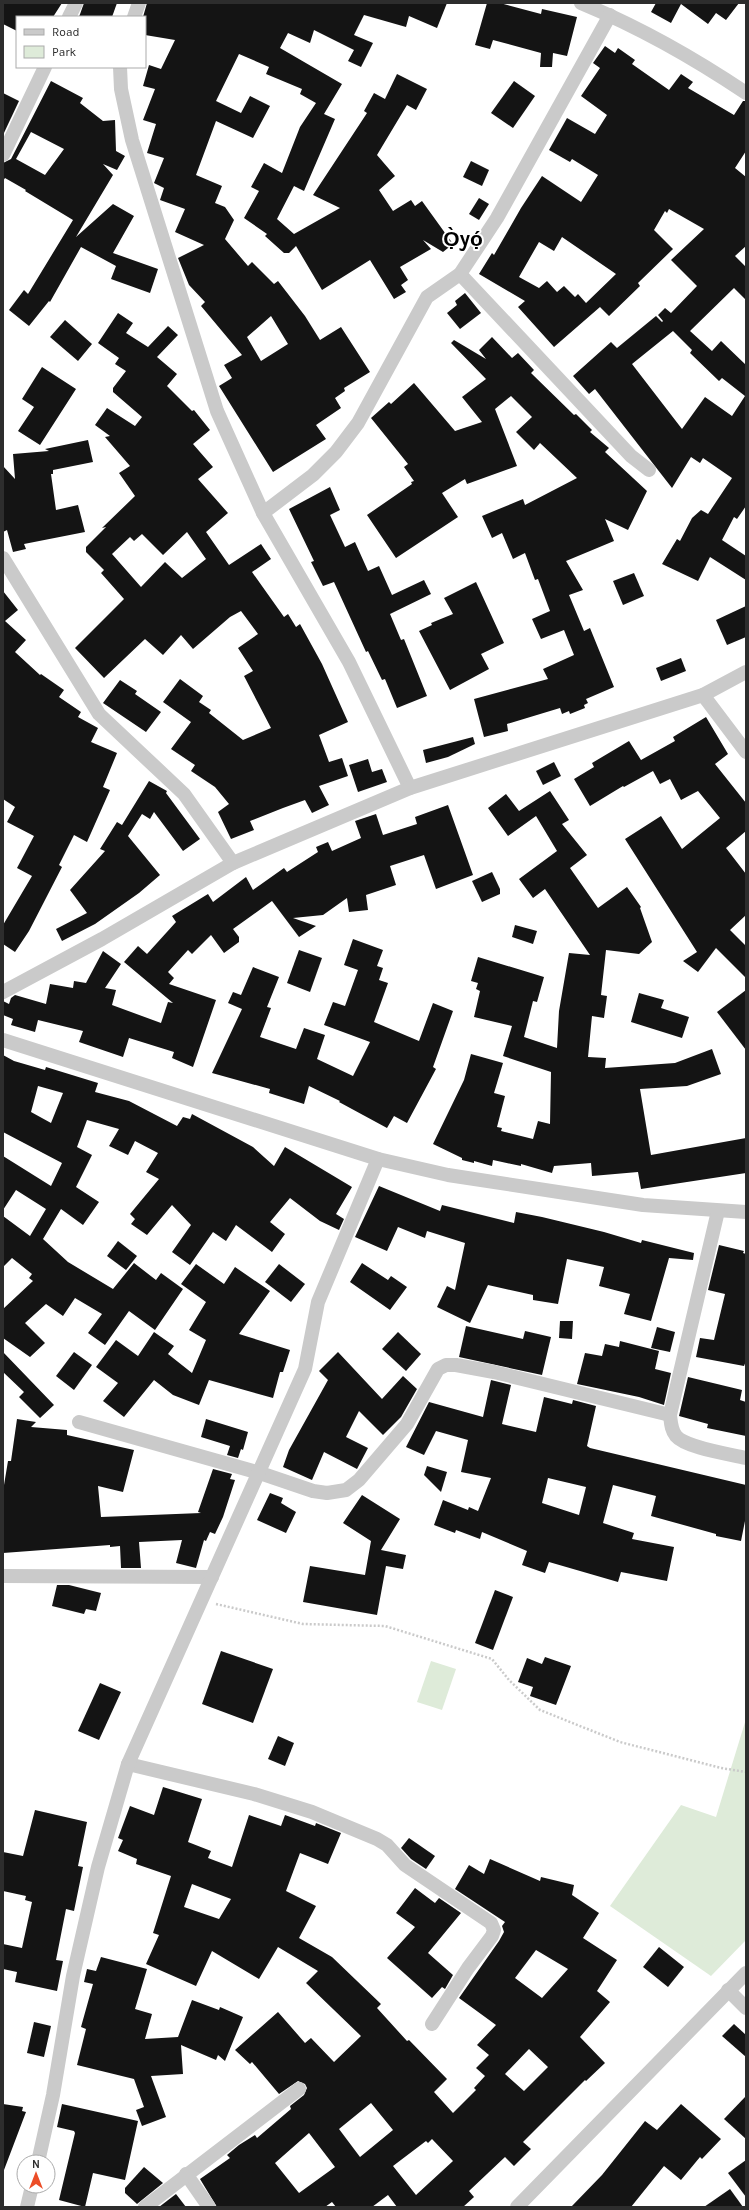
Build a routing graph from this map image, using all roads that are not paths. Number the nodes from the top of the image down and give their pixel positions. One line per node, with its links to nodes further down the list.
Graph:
1 (76, 3): 5 (street)
2 (139, 3): 6 (street)
3 (581, 3): 4 (street)
4 (610, 15): 9 (street); 11 (street)
5 (70, 16)
6 (134, 16)
7 (45, 68): 10 (street)
8 (120, 68): 13 (street)
9 (746, 93)
10 (3, 155)
11 (460, 274): 12 (street); 13 (street)
12 (649, 470)
13 (263, 513): 18 (street)
14 (3, 558): 19 (street)
15 (746, 672): 16 (street)
16 (703, 695): 17 (street); 18 (street)
17 (746, 752)
18 (410, 788): 19 (street)
19 (233, 863): 20 (street)
20 (3, 992)
21 (3, 1040): 22 (street)
22 (378, 1159): 23 (street); 28 (street)
23 (718, 1211): 24 (street); 25 (street)
24 (746, 1212)
25 (670, 1416): 27 (street); 28 (street)
26 (79, 1422): 28 (street)
27 (746, 1458)
28 (260, 1473): 30 (street)
29 (3, 1576): 30 (street)
30 (212, 1577): 31 (street)
31 (128, 1764): 35 (street); 37 (street)
32 (746, 1972): 33 (street)
33 (728, 1990): 34 (street); 43 (street)
34 (746, 2008)
35 (432, 2024)
36 (299, 2089): 38 (street)
37 (40, 2154)
38 (186, 2174): 41 (street); 42 (street)
39 (30, 2194): 40 (street)
40 (27, 2207)
41 (144, 2207)
42 (209, 2207)
43 (517, 2207)

